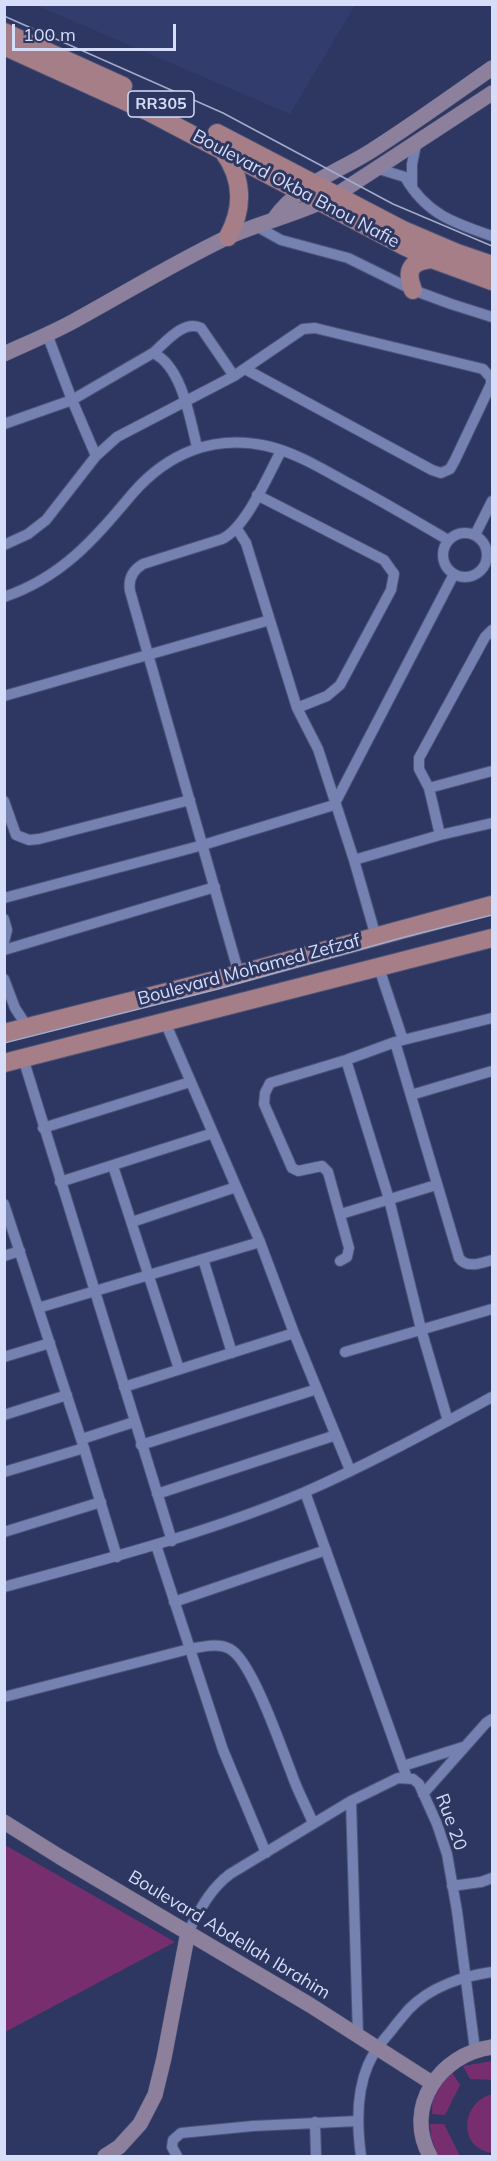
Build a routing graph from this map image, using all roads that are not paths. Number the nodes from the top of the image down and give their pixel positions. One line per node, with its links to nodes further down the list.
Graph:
1 (4, 32): 8 (main road, Boulevard Okba Bnou Nafie / RR305)
2 (4, 46): 6 (main road, Boulevard Okba Bnou Nafie / RR305)
3 (492, 68): 8 (street)
4 (492, 93): 5 (street)
5 (416, 145): 7 (street); 9 (street)
6 (222, 150): 8 (main road, Boulevard Okba Bnou Nafie / RR305); 14 (main road)
7 (379, 168): 9 (street); 10 (street)
8 (307, 188): 10 (main road, Boulevard Okba Bnou Nafie / RR305); 11 (street)
9 (412, 190): 13 (street)
10 (329, 199): 11 (street); 15 (main road, Boulevard Okba Bnou Nafie / RR305); 16 (main road, Boulevard Okba Bnou Nafie / RR305)
11 (274, 219): 12 (street)
12 (256, 226): 14 (street); 18 (street)
13 (492, 236)
14 (228, 237): 20 (street)
15 (432, 259): 17 (main road, Boulevard Okba Bnou Nafie / RR305); 18 (main road)
16 (492, 266)
17 (492, 281)
18 (413, 290): 19 (street)
19 (492, 317)
20 (47, 334): 22 (street); 25 (street)
21 (153, 353): 24 (street); 25 (street); 26 (street)
22 (4, 354)
23 (245, 369): 24 (street); 27 (street); 27 (street)
24 (234, 376): 26 (street)
25 (72, 400): 28 (street); 31 (street)
26 (186, 400): 29 (street); 31 (street)
27 (488, 405)
28 (4, 424)
29 (197, 447): 30 (street); 40 (street)
30 (282, 451): 32 (street); 36 (street)
31 (96, 456): 37 (street)
32 (257, 495): 34 (street); 45 (street)
33 (492, 501): 35 (street)
34 (237, 529): 41 (street); 43 (street)
35 (475, 535): 36 (street); 38 (street)
36 (448, 540): 39 (street)
37 (4, 545)
38 (488, 568): 39 (street)
39 (454, 574): 50 (street)
40 (4, 597)
41 (270, 620): 43 (street); 45 (street)
42 (492, 630): 47 (street)
43 (149, 654): 44 (street); 48 (street)
44 (4, 696)
45 (297, 708): 50 (street)
46 (492, 771): 47 (street)
47 (429, 788): 52 (street)
48 (190, 800): 49 (street); 53 (street)
49 (4, 801)
50 (334, 805): 53 (street); 54 (street)
51 (492, 823): 52 (street)
52 (440, 836): 54 (street)
53 (203, 845): 55 (street); 56 (street)
54 (354, 860): 59 (street)
55 (215, 887): 62 (street); 64 (street)
56 (4, 898)
57 (492, 905): 59 (main road, Boulevard Mohamed Zefzaf)
58 (4, 919): 61 (street)
59 (376, 937): 64 (main road, Boulevard Mohamed Zefzaf)
60 (492, 938): 63 (main road, Boulevard Mohamed Zefzaf)
61 (4, 942)
62 (4, 950)
63 (379, 968): 67 (main road, Boulevard Mohamed Zefzaf); 70 (street)
64 (239, 974): 68 (main road, Boulevard Mohamed Zefzaf)
65 (4, 979): 68 (street)
66 (492, 1018): 70 (street)
67 (165, 1022): 71 (main road, Boulevard Mohamed Zefzaf); 75 (street)
68 (27, 1028): 69 (main road, Boulevard Mohamed Zefzaf)
69 (5, 1030)
70 (399, 1041): 72 (street); 76 (street)
71 (23, 1058): 73 (main road, Boulevard Mohamed Zefzaf); 77 (street)
72 (346, 1060): 83 (street); 85 (street)
73 (4, 1063)
74 (492, 1071): 76 (street)
75 (190, 1082): 77 (street); 78 (street)
76 (411, 1095): 81 (street)
77 (43, 1128): 80 (street)
78 (213, 1133): 79 (street); 82 (street)
79 (113, 1166): 80 (street); 86 (street)
80 (60, 1182): 94 (street)
81 (436, 1185): 83 (street); 91 (street)
82 (236, 1187): 86 (street); 87 (street)
83 (389, 1199): 85 (street); 97 (street)
84 (4, 1204): 88 (street)
85 (341, 1214): 92 (street)
86 (132, 1222): 93 (street)
87 (260, 1242): 90 (street); 98 (street)
88 (20, 1251): 89 (street); 95 (street)
89 (4, 1256)
90 (203, 1259): 93 (street); 101 (street)
91 (492, 1260)
92 (340, 1261)
93 (150, 1275): 94 (street); 103 (street)
94 (94, 1293): 95 (street); 104 (street)
95 (39, 1308): 99 (street)
96 (492, 1309): 97 (street)
97 (421, 1329): 100 (street); 109 (street)
98 (294, 1333): 101 (street); 105 (street)
99 (50, 1343): 102 (street); 106 (street)
100 (345, 1352)
101 (232, 1353): 103 (street)
102 (4, 1357)
103 (179, 1369): 104 (street)
104 (124, 1387): 110 (street)
105 (317, 1389): 111 (street); 113 (street)
106 (67, 1395): 108 (street); 112 (street)
107 (492, 1397): 109 (street)
108 (4, 1415)
109 (448, 1421): 114 (street)
110 (135, 1422): 112 (street); 113 (street)
111 (336, 1435): 114 (street); 117 (street)
112 (83, 1444): 115 (street); 118 (street)
113 (141, 1444): 117 (street)
114 (350, 1470): 116 (street)
115 (4, 1473)
116 (305, 1492): 120 (street); 122 (street)
117 (157, 1494): 120 (street)
118 (101, 1502): 119 (street); 123 (street)
119 (4, 1532)
120 (172, 1541): 121 (street)
121 (156, 1545): 123 (street); 125 (street)
122 (326, 1550): 125 (street); 130 (street)
123 (117, 1557): 124 (street)
124 (4, 1587)
125 (174, 1602): 126 (street)
126 (189, 1649): 127 (street); 135 (street); 136 (street)
127 (4, 1697)
128 (492, 1719): 129 (street)
129 (464, 1747): 130 (street); 132 (street)
130 (403, 1766): 131 (street)
131 (407, 1778): 132 (street, Rue 20); 133 (street)
132 (423, 1794): 138 (street, Rue 20)
133 (351, 1801): 135 (street); 142 (street)
134 (4, 1822): 139 (street, Boulevard Abdellah Ibrahim)
135 (313, 1823): 136 (street)
136 (266, 1853): 139 (street)
137 (492, 1878): 138 (street)
138 (452, 1886): 141 (street, Rue 20)
139 (188, 1932): 142 (street, Boulevard Abdellah Ibrahim); 150 (street)
140 (492, 1972): 141 (street)
141 (466, 1977): 144 (street); 145 (street, Rue 20)
142 (358, 2036): 144 (street, Boulevard Abdellah Ibrahim)
143 (492, 2047): 145 (street)
144 (378, 2049): 146 (street, Boulevard Abdellah Ibrahim); 147 (street)
145 (475, 2050): 146 (street)
146 (432, 2083): 149 (street)
147 (358, 2121): 148 (street); 153 (street)
148 (315, 2122): 151 (street); 152 (street)
149 (428, 2156)
150 (105, 2157)
151 (177, 2157)
152 (316, 2157)
153 (361, 2157)

